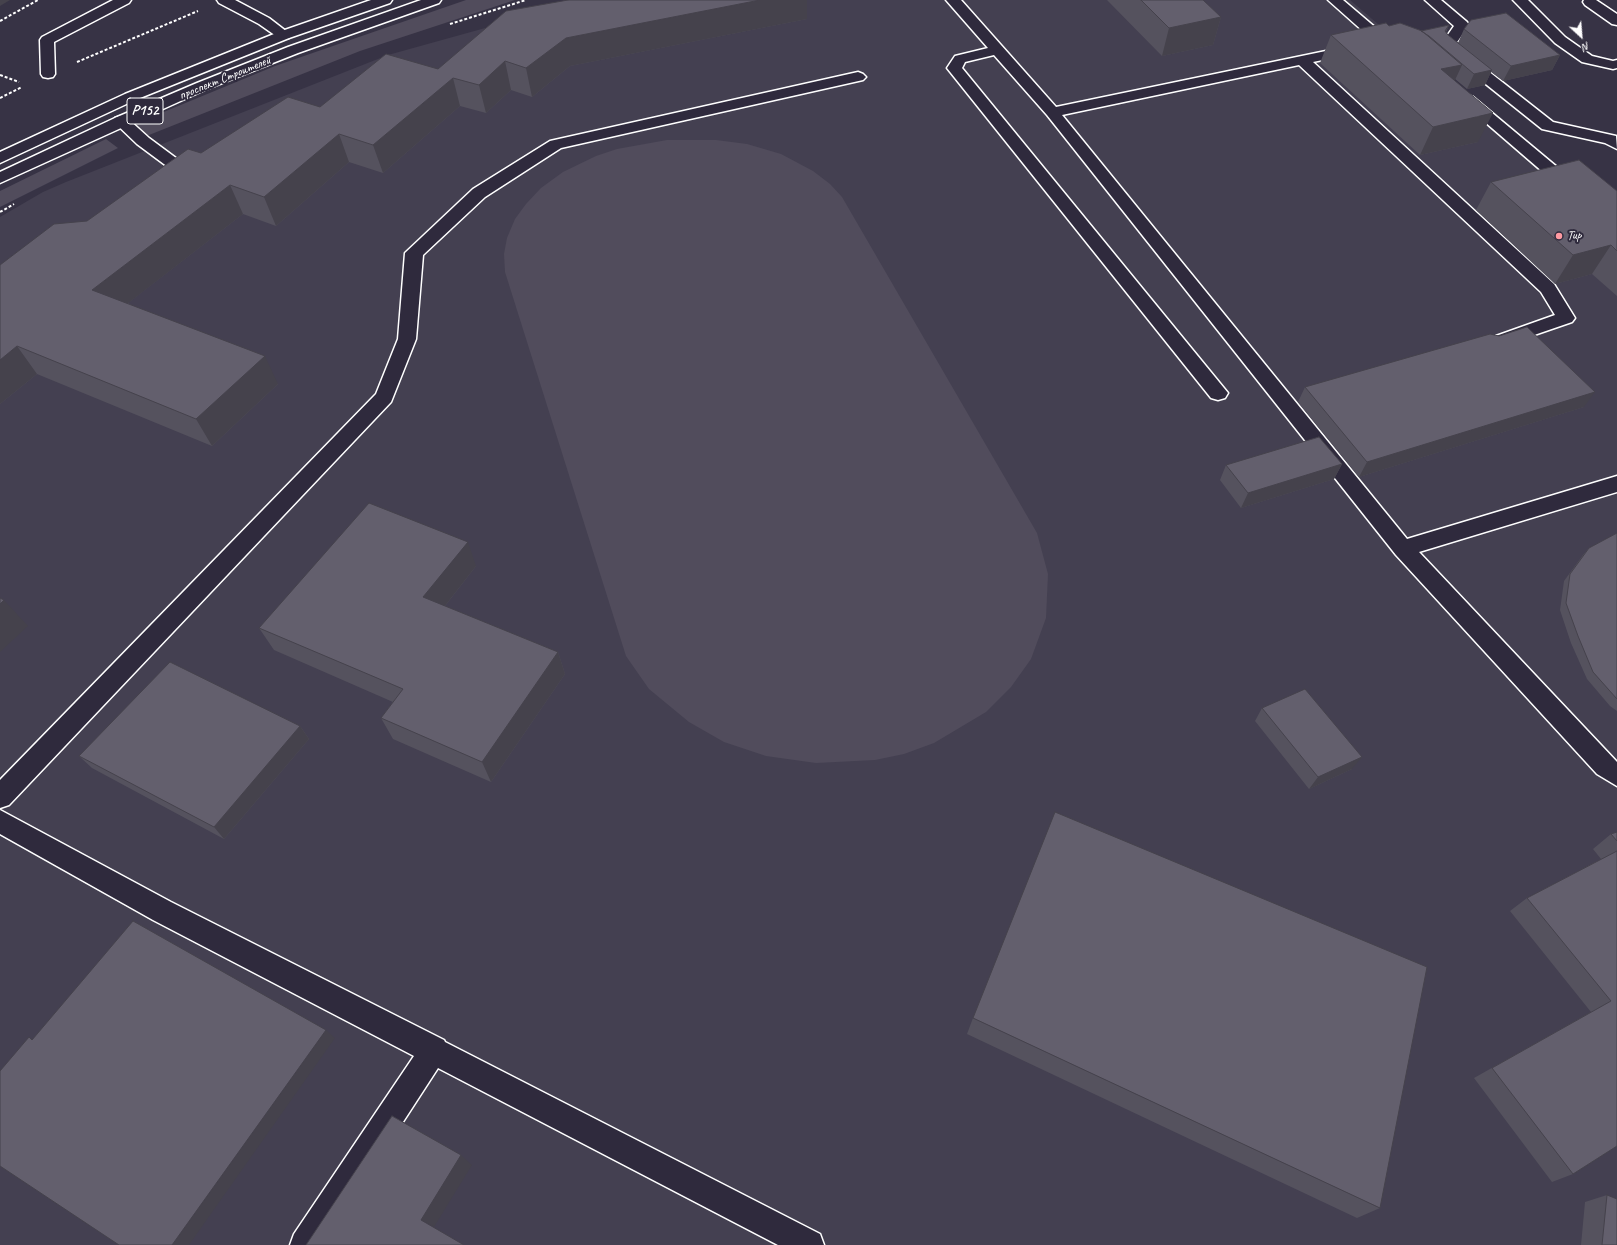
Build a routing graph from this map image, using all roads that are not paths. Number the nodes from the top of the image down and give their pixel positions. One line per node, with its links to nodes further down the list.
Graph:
1 (124, 0): 15 (main road)
2 (224, 0): 11 (main road)
3 (385, 0): 11 (main road, проспект Строителей / Р152)
4 (434, 0): 19 (main road, проспект Строителей / Р152)
5 (953, 0): 12 (main road)
6 (1335, 0): 13 (main road)
7 (1432, 0): 20 (main road)
8 (1520, 0): 14 (main road)
9 (1590, 2): 10 (main road)
10 (1617, 21)
11 (284, 35): 21 (main road, проспект Строителей / Р152)
12 (998, 50): 18 (main road); 26 (main road)
13 (1302, 60): 18 (main road); 25 (main road)
14 (1617, 64)
15 (48, 74)
16 (858, 77): 30 (main road)
17 (1457, 90): 24 (main road)
18 (1052, 112): 28 (main road)
19 (121, 121): 22 (main road); 23 (main road, проспект Строителей / Р152)
20 (1617, 144)
21 (0, 158)
22 (178, 167)
23 (0, 178)
24 (1540, 187)
25 (1489, 344)
26 (1218, 393)
27 (1617, 484): 28 (main road)
28 (1403, 548): 29 (main road)
29 (1617, 775)
30 (0, 797)
31 (0, 821): 32 (main road)
32 (434, 1050): 33 (main road); 34 (main road)
33 (305, 1245)
34 (809, 1245)

